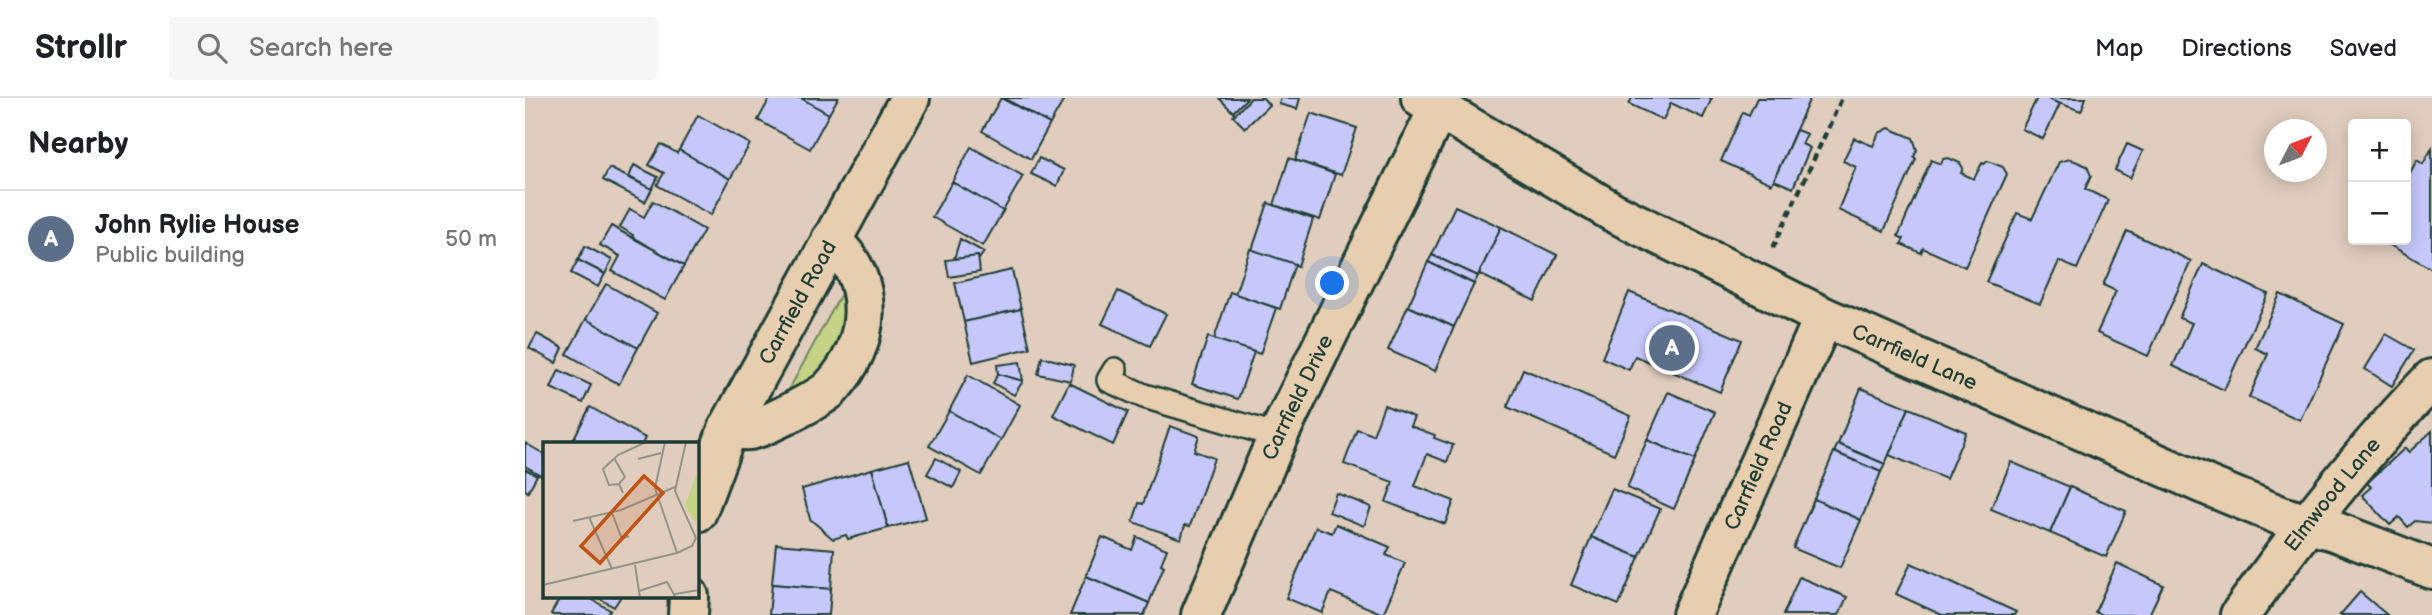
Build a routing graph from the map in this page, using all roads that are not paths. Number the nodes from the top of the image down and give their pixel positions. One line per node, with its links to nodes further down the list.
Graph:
1 (910, 98): 3 (street, Carrfield Road)
2 (1429, 104): 4 (street, Carrfield Lane); 8 (street, Carrfield Drive)
3 (831, 240): 7 (street, Carrfield Road); 7 (street)
4 (1824, 317): 10 (street, Carrfield Lane); 13 (street, Carrfield Road)
5 (1115, 370): 8 (lane)
6 (2432, 379): 10 (street, Elmwood Lane)
7 (728, 429): 9 (street, Carrfield Road)
8 (1278, 436): 12 (street, Carrfield Drive)
9 (698, 509)
10 (2307, 522): 11 (street, Carrfield Lane); 14 (street, Elmwood Lane)
11 (2432, 569)
12 (1201, 615)
13 (1692, 615)
14 (2240, 615)

